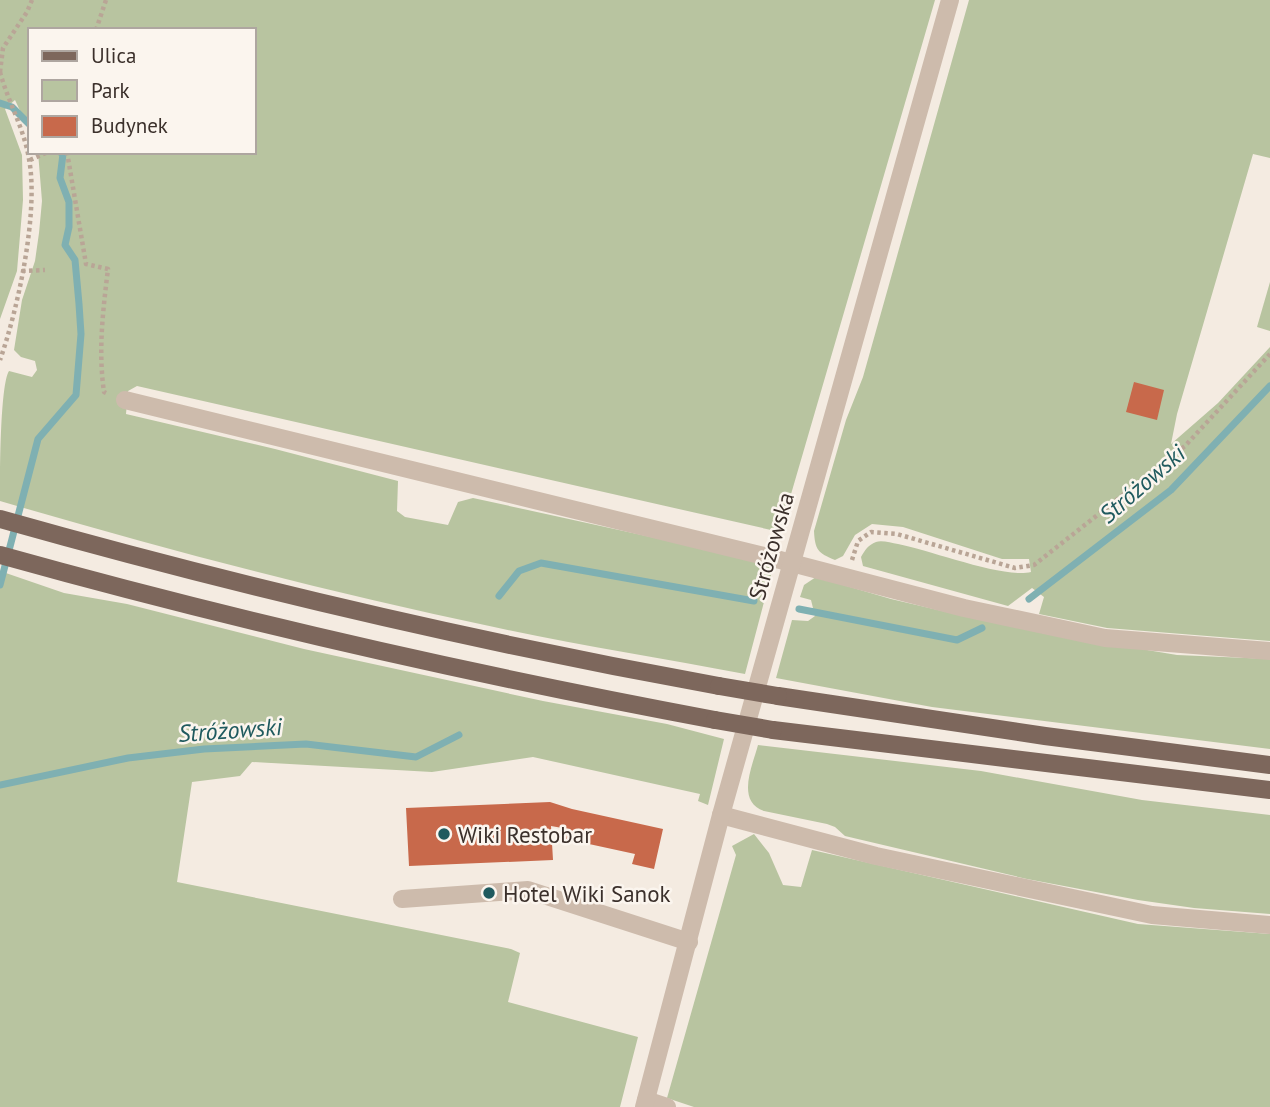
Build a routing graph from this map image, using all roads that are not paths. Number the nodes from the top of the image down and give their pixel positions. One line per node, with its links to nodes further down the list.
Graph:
1 (950, 0): 5 (street, Stróżowska)
2 (125, 400): 5 (street)
3 (0, 519): 7 (main road, bridge)
4 (0, 555): 8 (main road, bridge)
5 (792, 563): 6 (street); 9 (street, Stróżowska)
6 (1270, 651)
7 (1270, 765)
8 (1270, 790)
9 (720, 815): 11 (street); 12 (street, Stróżowska)
10 (402, 899): 12 (street)
11 (1270, 925)
12 (689, 942): 13 (street, Stróżowska)
13 (645, 1103): 14 (street)
14 (667, 1107)

